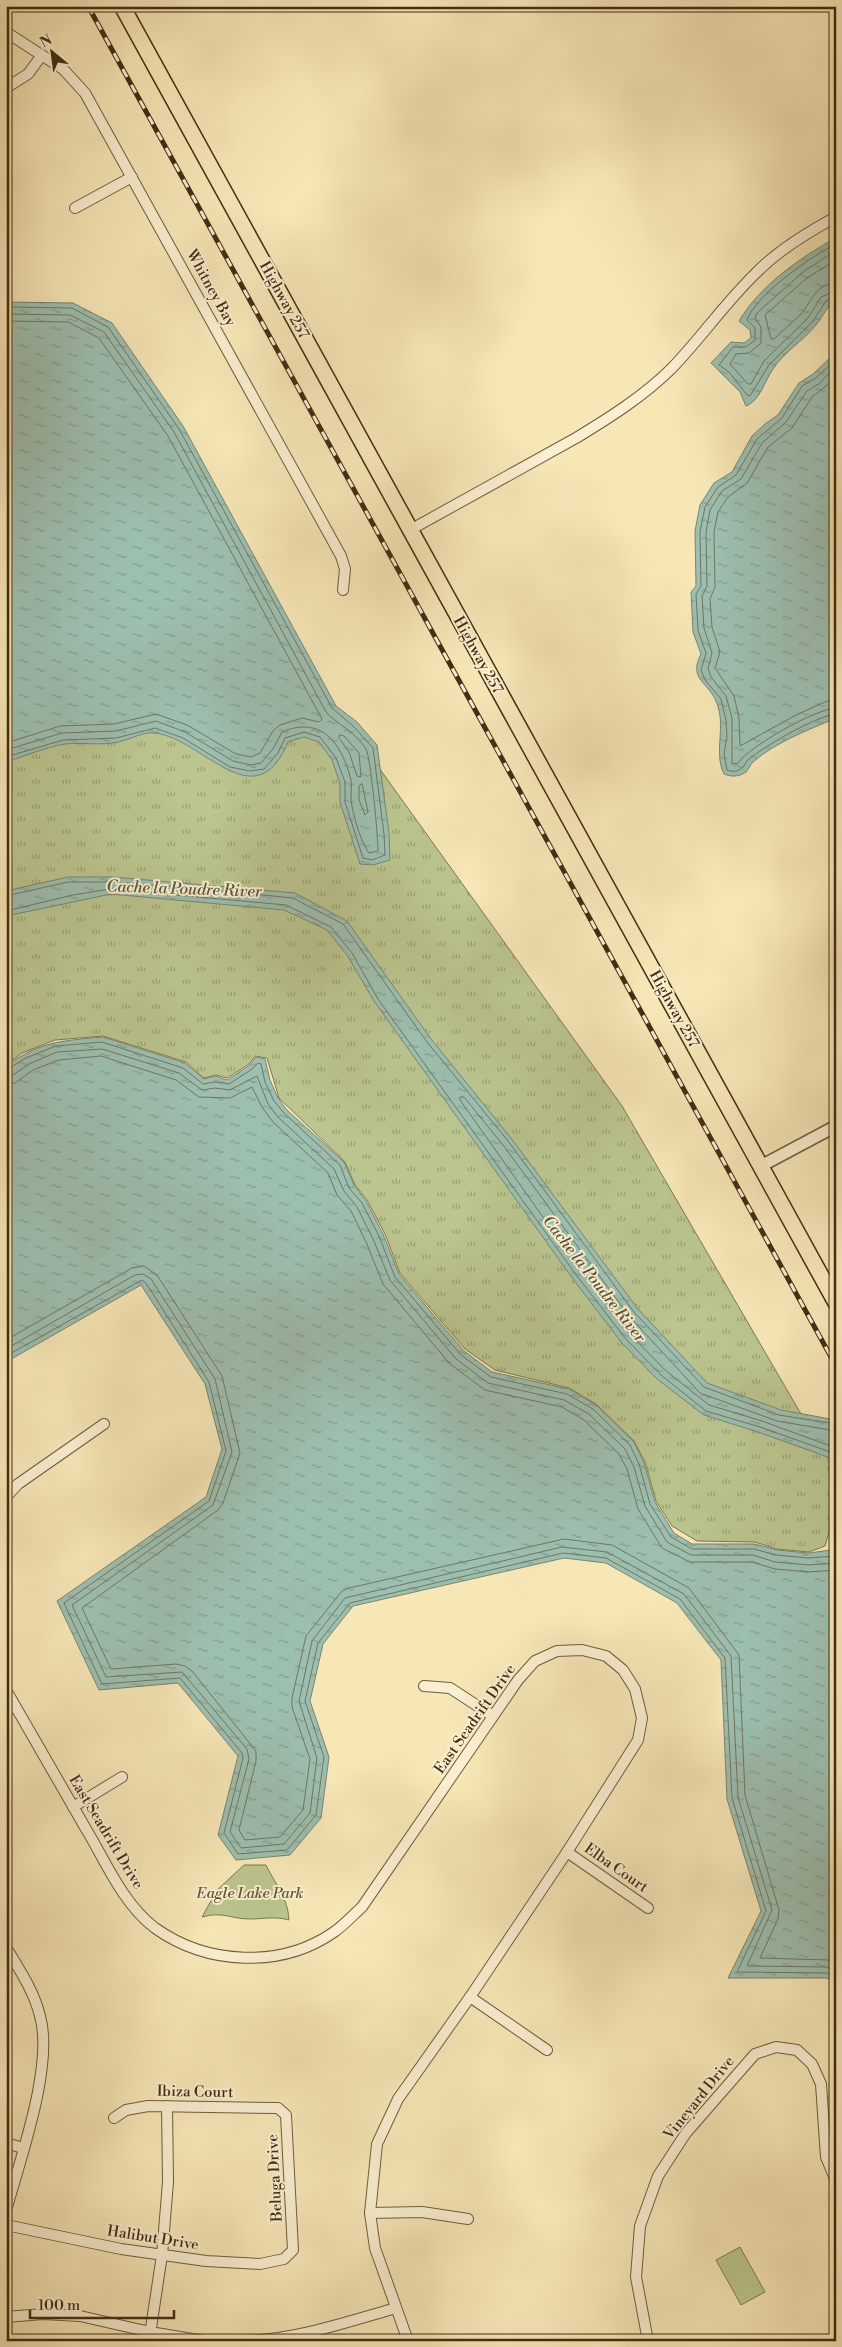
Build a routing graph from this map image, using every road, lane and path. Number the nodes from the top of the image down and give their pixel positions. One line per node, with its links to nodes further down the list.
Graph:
1 (122, 6): 8 (main road, Highway 257)
2 (6, 32): 3 (street, Whitney Bay)
3 (42, 55): 4 (street); 5 (street, Whitney Bay)
4 (6, 88)
5 (132, 177): 6 (street); 9 (street, Whitney Bay)
6 (75, 208)
7 (836, 216): 8 (street)
8 (410, 530): 11 (main road, Highway 257)
9 (343, 590)
10 (836, 1126): 11 (street)
11 (761, 1166): 12 (main road, Highway 257)
12 (836, 1303)
13 (104, 1424): 14 (street)
14 (6, 1497)
15 (424, 1686): 17 (street)
16 (6, 1690): 19 (street, East Seadrift Drive)
17 (494, 1716): 19 (street, East Seadrift Drive); 20 (street, East Seadrift Drive)
18 (122, 1777): 19 (street)
19 (73, 1807)
20 (567, 1852): 21 (street, Elba Court); 23 (street, East Seadrift Drive)
21 (648, 1908)
22 (6, 1947): 29 (street)
23 (470, 1997): 24 (street); 32 (street, East Seadrift Drive)
24 (547, 2050)
25 (167, 2106): 26 (street, Ibiza Court); 27 (street, Ibiza Court); 36 (street)
26 (278, 2108): 35 (street, Beluga Drive)
27 (114, 2118)
28 (6, 2143): 29 (street)
29 (23, 2148): 31 (street)
30 (836, 2182): 44 (street, Vineyard Drive)
31 (6, 2211)
32 (370, 2213): 33 (street); 37 (street, East Seadrift Drive)
33 (468, 2219)
34 (6, 2225): 36 (street, Halibut Drive)
35 (293, 2250): 36 (street, Halibut Drive)
36 (162, 2255): 39 (street)
37 (396, 2308): 40 (street); 43 (street, East Seadrift Drive)
38 (6, 2317): 39 (street)
39 (150, 2337): 41 (street)
40 (272, 2340): 42 (street)
41 (204, 2341)
42 (246, 2341)
43 (408, 2341)
44 (648, 2341)

